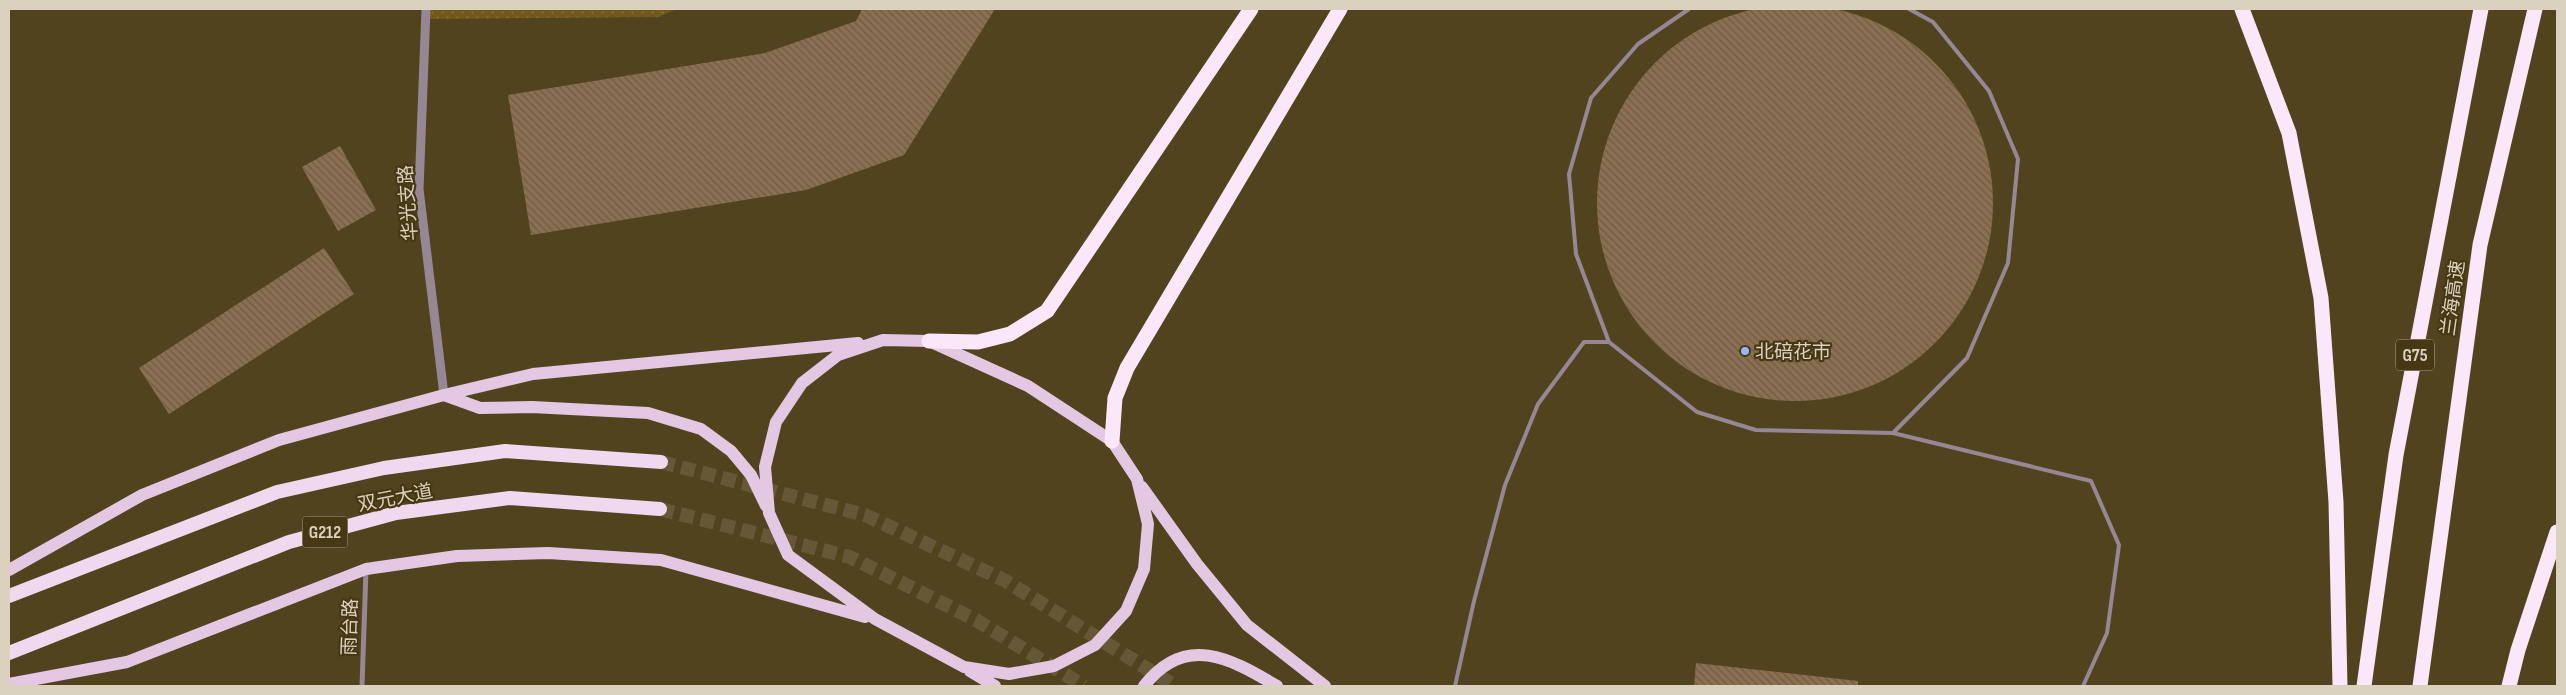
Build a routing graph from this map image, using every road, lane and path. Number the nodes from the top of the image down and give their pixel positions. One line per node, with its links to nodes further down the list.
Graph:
1 (426, 9): 12 (street, 华光支路)
2 (1251, 9): 10 (highway)
3 (1340, 9): 14 (highway)
4 (1689, 9): 11 (lane)
5 (1908, 9): 13 (lane)
6 (2242, 9): 34 (highway)
7 (2481, 9): 35 (highway, 兰海高速 / G75)
8 (2535, 9): 36 (highway, 兰海高速)
9 (883, 340): 10 (main road); 12 (main road); 18 (main road)
10 (929, 340): 14 (main road)
11 (1609, 342): 13 (lane); 32 (lane)
12 (444, 395): 18 (main road); 21 (main road)
13 (1893, 434): 33 (lane)
14 (1112, 441): 16 (main road)
15 (661, 462): 22 (highway, 双元大道)
16 (1137, 479): 25 (main road); 31 (main road)
17 (660, 509): 24 (highway, 双元大道 / G212)
18 (769, 513): 23 (main road)
19 (2557, 532): 37 (highway)
20 (366, 569): 23 (main road); 26 (main road); 27 (street, 雨台路)
21 (9, 570)
22 (9, 596)
23 (875, 620): 25 (main road)
24 (9, 653)
25 (964, 667): 28 (main road)
26 (9, 684)
27 (362, 686)
28 (995, 686)
29 (1144, 686): 30 (main road)
30 (1277, 686)
31 (1325, 686)
32 (1455, 686)
33 (2083, 686)
34 (2340, 686)
35 (2364, 686)
36 (2420, 686)
37 (2509, 686)

